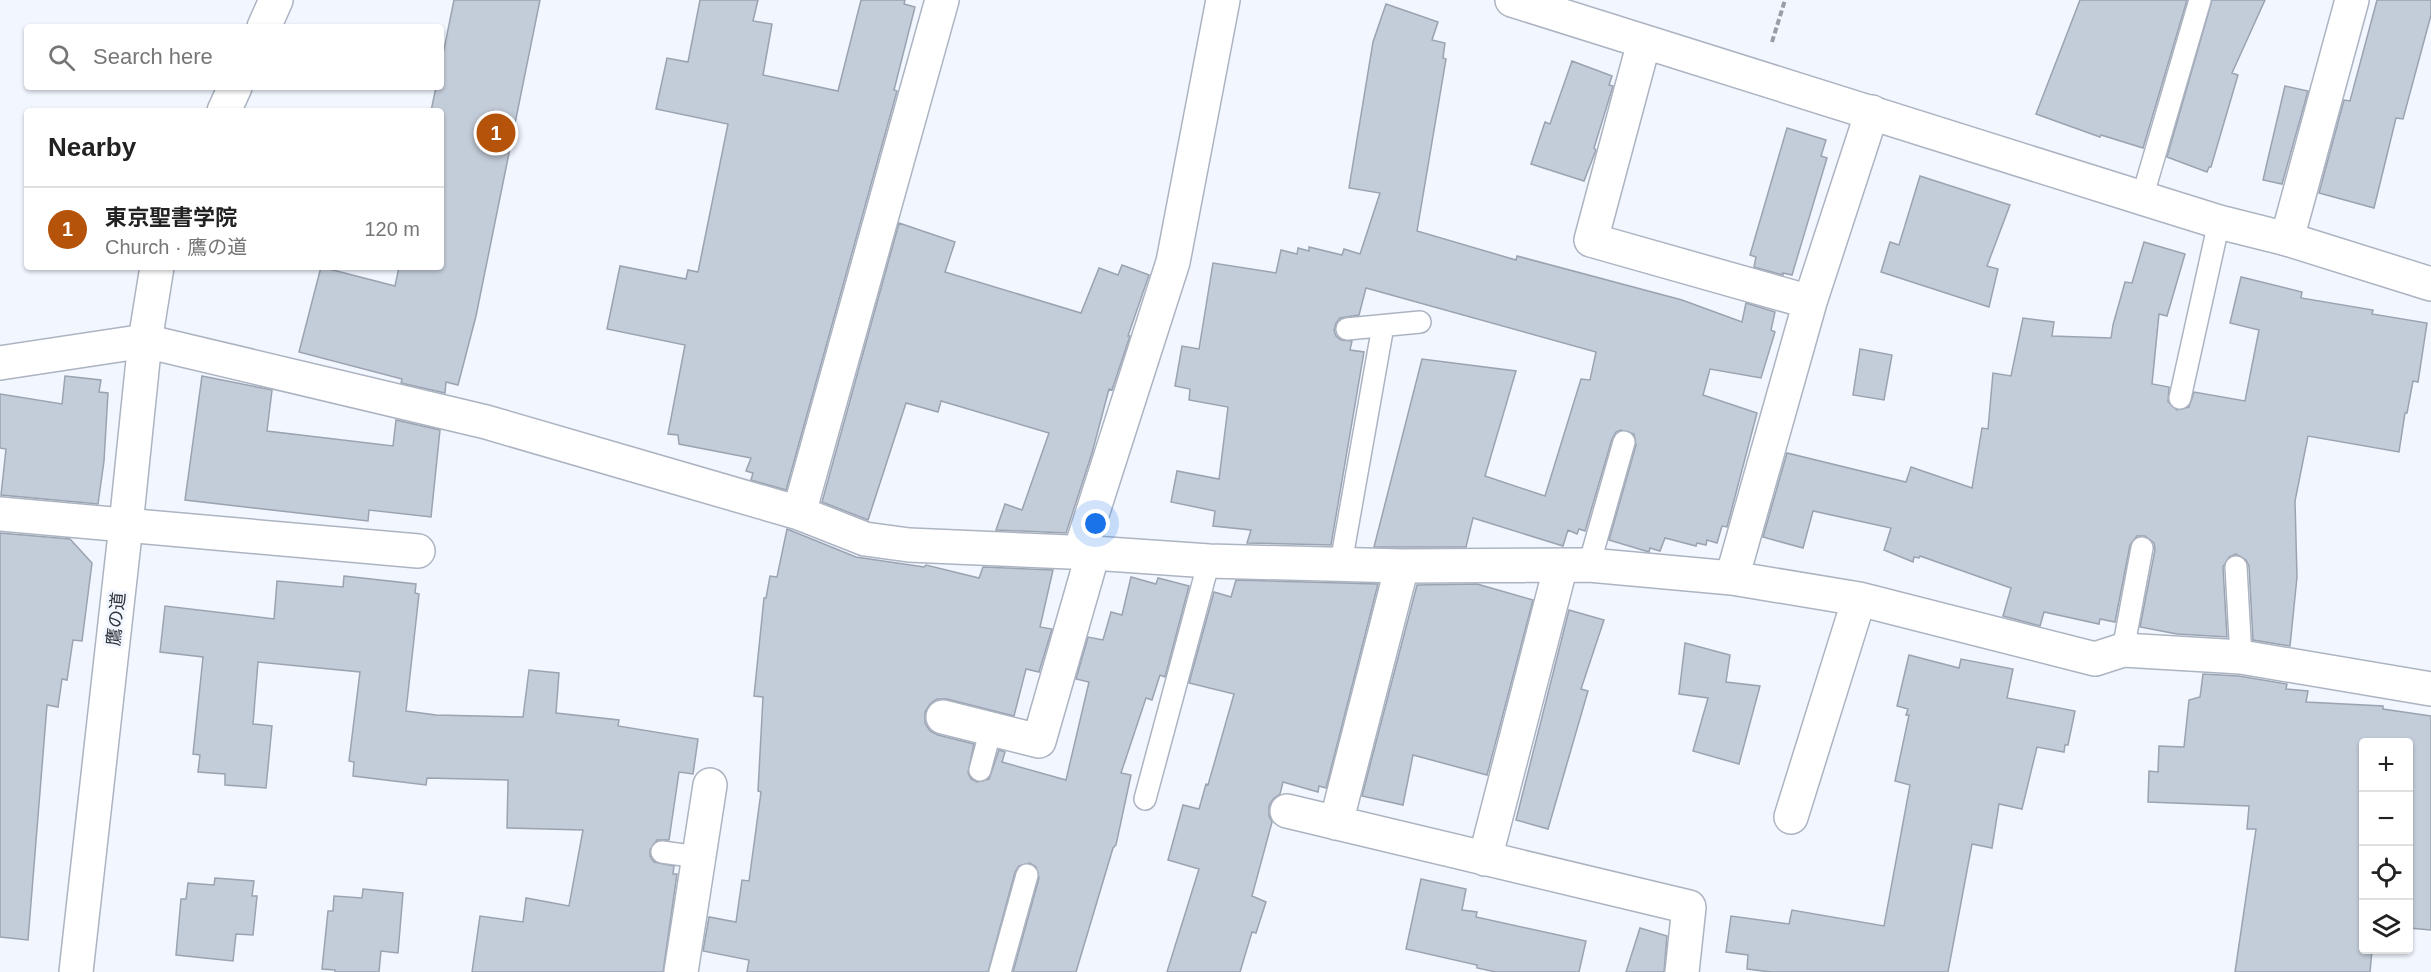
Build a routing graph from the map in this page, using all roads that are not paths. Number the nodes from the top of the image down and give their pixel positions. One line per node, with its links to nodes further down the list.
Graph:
1 (276, 0): 7 (street)
2 (942, 0): 25 (street)
3 (1223, 0): 30 (street)
4 (1512, 0): 8 (street)
5 (2200, 0): 12 (lane)
6 (2352, 0): 14 (street)
7 (265, 24)
8 (1644, 42): 11 (street); 17 (street)
9 (234, 90): 10 (street)
10 (225, 108)
11 (1872, 112): 12 (street); 17 (street)
12 (2142, 198): 13 (street)
13 (2219, 222): 14 (street); 23 (lane)
14 (2286, 239): 16 (street)
15 (157, 270): 21 (street, 鷹の道)
16 (2431, 284)
17 (1810, 302): 36 (street)
18 (1420, 322): 19 (lane)
19 (1383, 326): 20 (lane); 32 (lane)
20 (1347, 329)
21 (145, 341): 22 (street); 25 (street); 27 (street, 鷹の道)
22 (0, 363)
23 (2180, 398)
24 (1624, 442): 33 (lane)
25 (799, 513): 30 (street)
26 (0, 514): 27 (street)
27 (126, 525): 29 (street); 53 (street, 鷹の道)
28 (2142, 548): 38 (lane)
29 (418, 551)
30 (1087, 552): 31 (street); 42 (street)
31 (1209, 561): 32 (street); 45 (lane)
32 (1341, 563): 34 (street)
33 (1575, 565): 34 (street); 36 (street); 51 (street)
34 (1402, 566): 48 (street)
35 (2236, 567): 39 (lane)
36 (1732, 578): 37 (street)
37 (1859, 598): 38 (street); 47 (street)
38 (2123, 650): 39 (street)
39 (2241, 657): 40 (street)
40 (2431, 689)
41 (943, 717): 42 (street)
42 (991, 729): 43 (lane)
43 (980, 770)
44 (710, 785): 50 (street)
45 (1145, 799)
46 (1287, 811): 48 (street)
47 (1791, 817)
48 (1335, 823): 51 (street)
49 (662, 852): 50 (lane)
50 (698, 857): 54 (street)
51 (1485, 859): 56 (street)
52 (1026, 875): 55 (lane)
53 (76, 972)
54 (681, 972)
55 (1000, 972)
56 (1682, 972)

